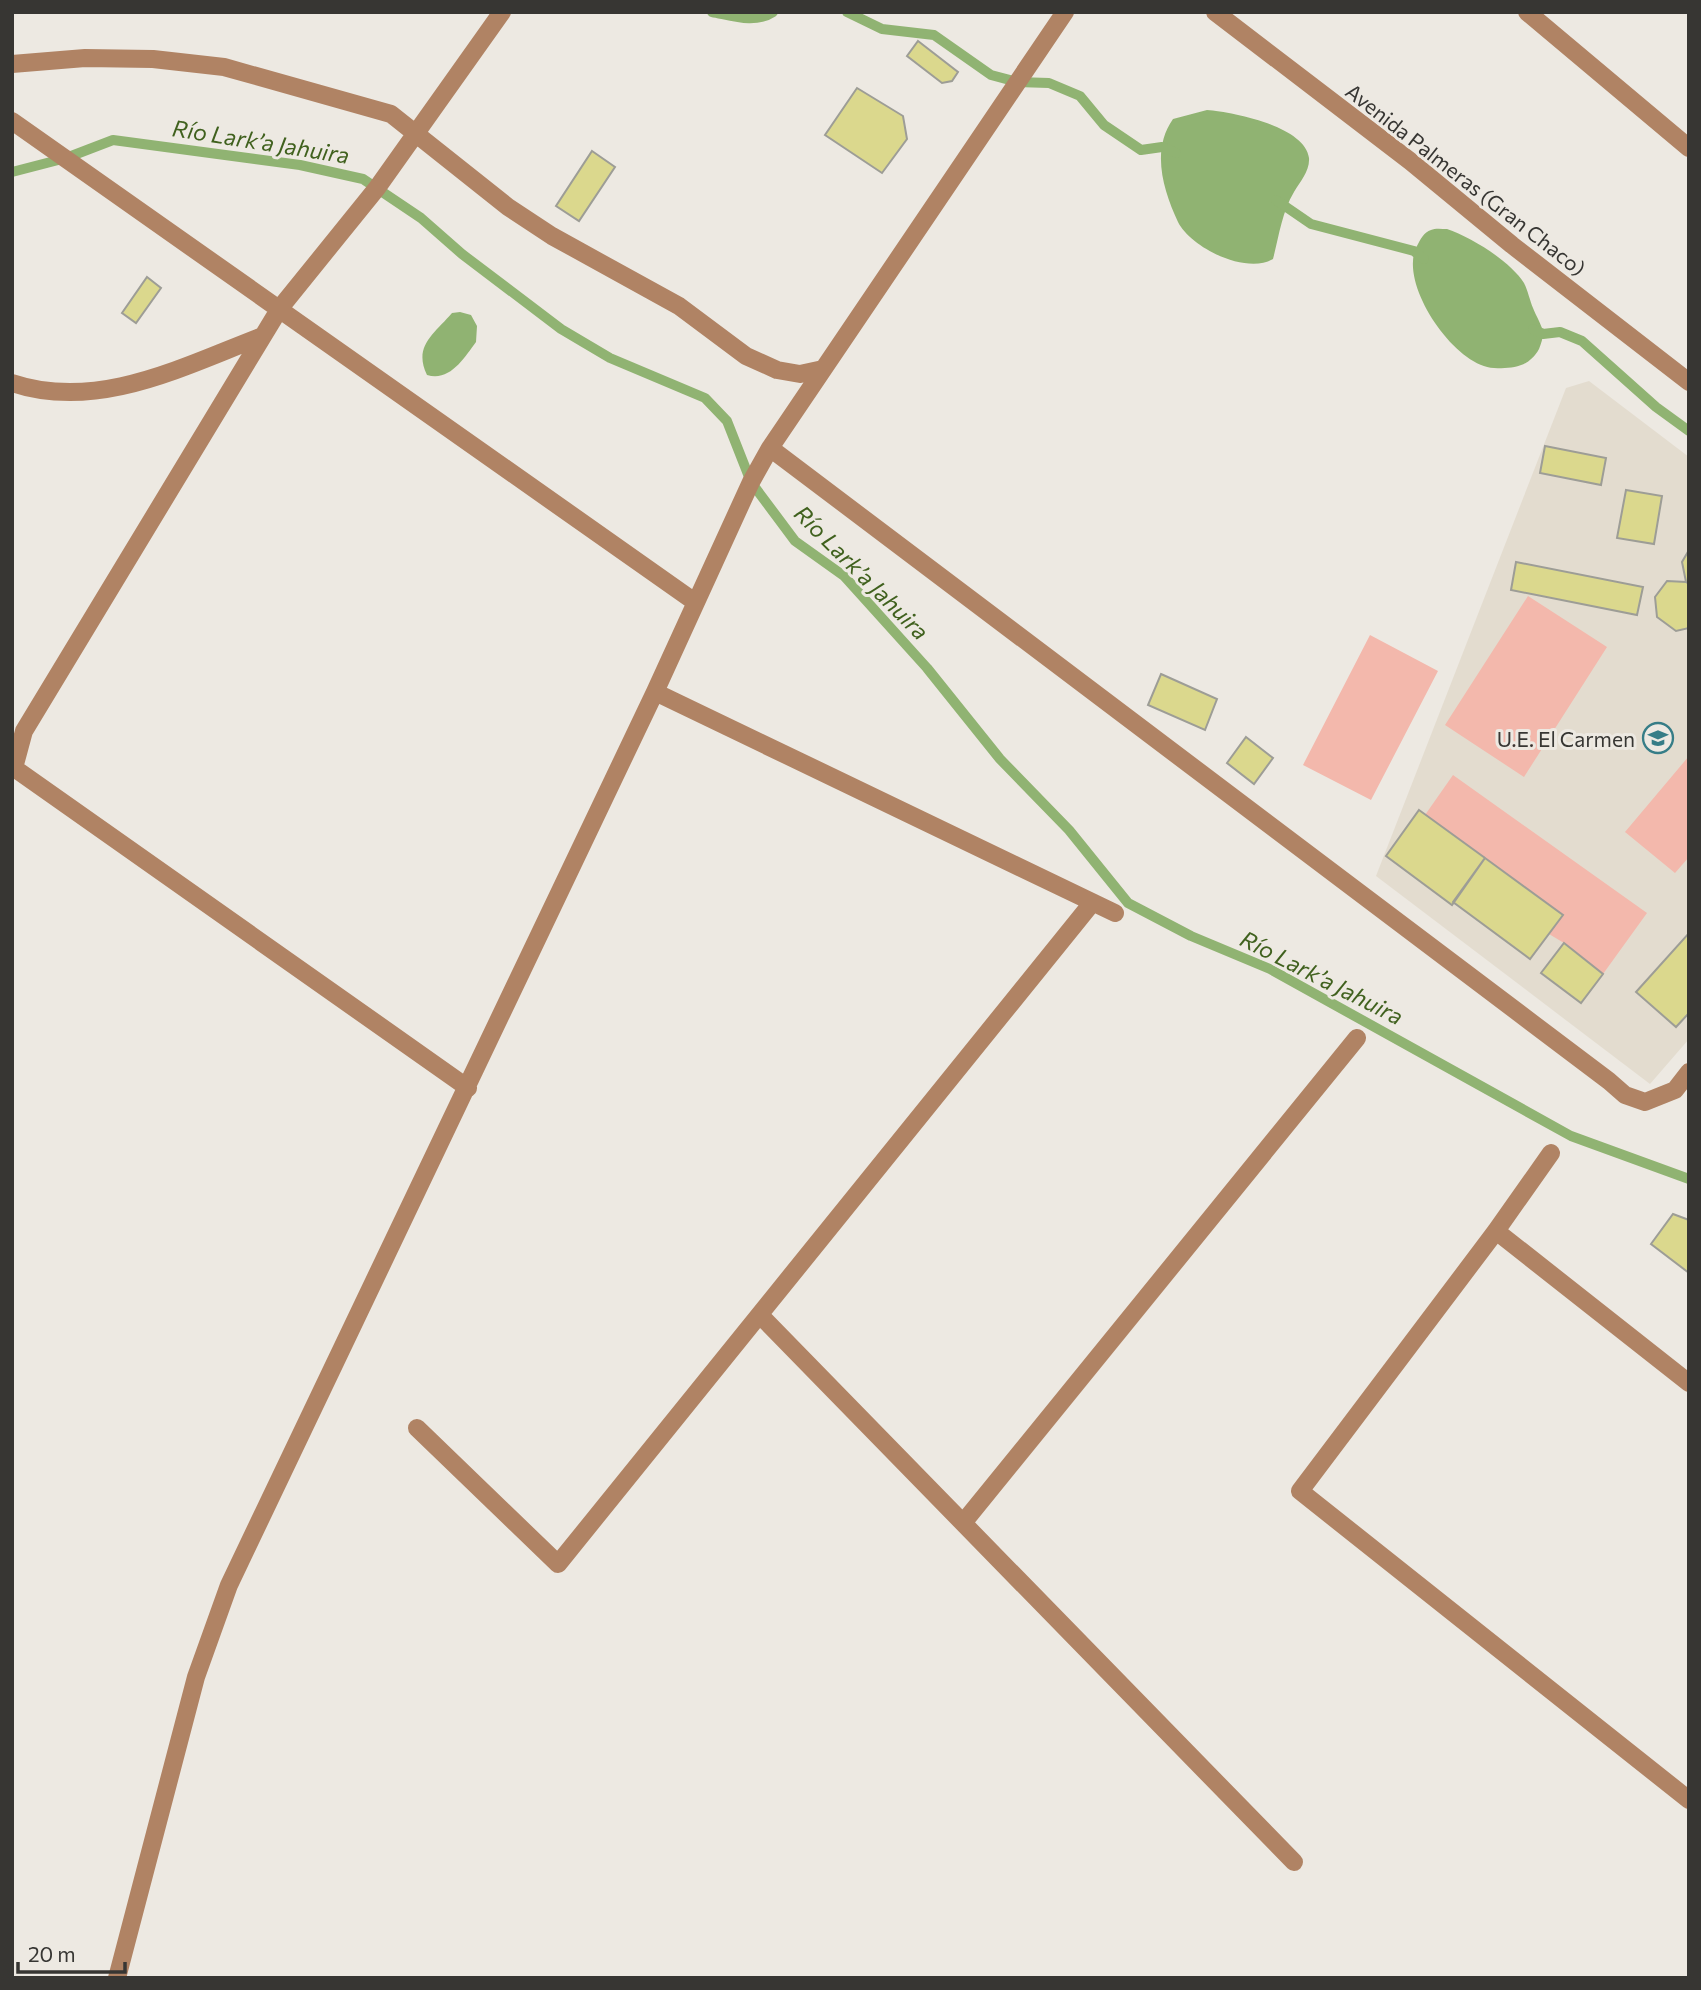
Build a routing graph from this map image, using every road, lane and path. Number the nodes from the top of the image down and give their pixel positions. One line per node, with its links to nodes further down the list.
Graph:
1 (502, 12): 7 (street)
2 (1065, 12): 11 (street)
3 (1215, 12): 12 (street, Avenida Palmeras (Gran Chaco))
4 (1527, 12): 8 (street)
5 (12, 64): 7 (street)
6 (12, 121): 9 (street)
7 (414, 135): 9 (street); 11 (street)
8 (1689, 148)
9 (280, 308): 10 (street); 15 (street)
10 (263, 336): 13 (street); 21 (street)
11 (823, 369): 14 (street)
12 (1689, 382)
13 (12, 383)
14 (770, 448): 15 (street); 20 (street)
15 (695, 601): 16 (street)
16 (655, 692): 17 (street); 21 (street)
17 (1092, 903): 18 (street); 24 (street)
18 (1115, 913)
19 (1357, 1038): 27 (street)
20 (1689, 1072)
21 (468, 1088): 30 (street)
22 (1551, 1153): 23 (street)
23 (1496, 1231): 25 (street); 28 (street)
24 (760, 1315): 26 (street); 27 (street)
25 (1689, 1384)
26 (417, 1428)
27 (963, 1523): 29 (street)
28 (1689, 1800)
29 (1294, 1862)
30 (117, 1978)

